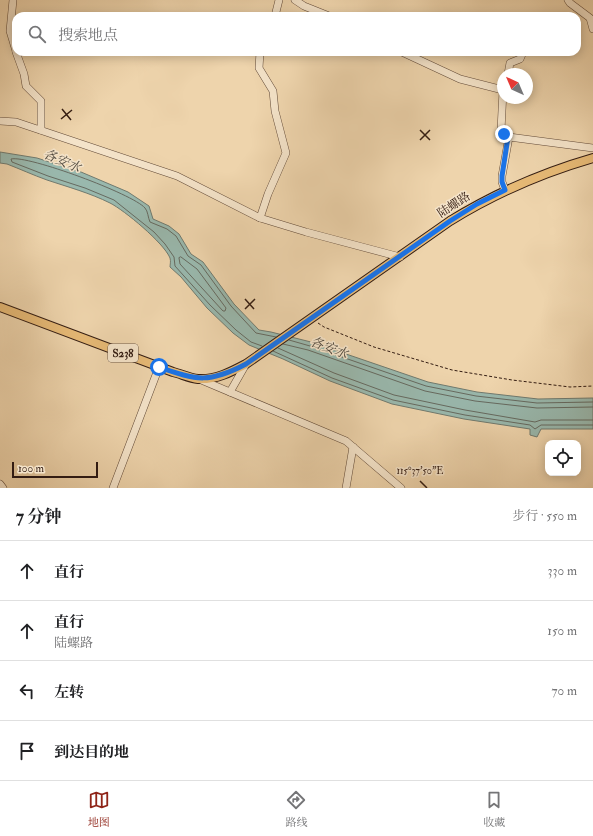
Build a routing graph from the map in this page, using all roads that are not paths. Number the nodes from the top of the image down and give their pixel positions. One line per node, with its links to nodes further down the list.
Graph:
1 (12, 0): 8 (street)
2 (279, 0): 5 (street)
3 (295, 0): 6 (street)
4 (568, 0): 7 (street)
5 (276, 12)
6 (319, 12)
7 (593, 30)
8 (12, 38)
9 (18, 56): 17 (street)
10 (260, 56): 22 (street)
11 (411, 56): 14 (street)
12 (521, 56): 13 (street)
13 (509, 68)
14 (497, 89)
15 (502, 104): 18 (street)
16 (0, 121): 17 (street)
17 (41, 130): 22 (street)
18 (508, 137): 19 (street); 21 (street)
19 (593, 148)
20 (593, 158): 21 (main road, 陆螺路 / S238)
21 (505, 190): 23 (main road, 陆螺路 / S238)
22 (260, 218): 23 (street)
23 (400, 257): 25 (main road, S238)
24 (0, 307): 26 (main road, S238)
25 (246, 364): 27 (main road, S238); 28 (street)
26 (159, 367): 27 (main road, S238); 32 (street)
27 (198, 379): 28 (street)
28 (230, 392): 29 (street)
29 (353, 447): 33 (street); 34 (street)
30 (0, 484): 31 (street)
31 (3, 488)
32 (113, 488)
33 (346, 488)
34 (402, 488)

